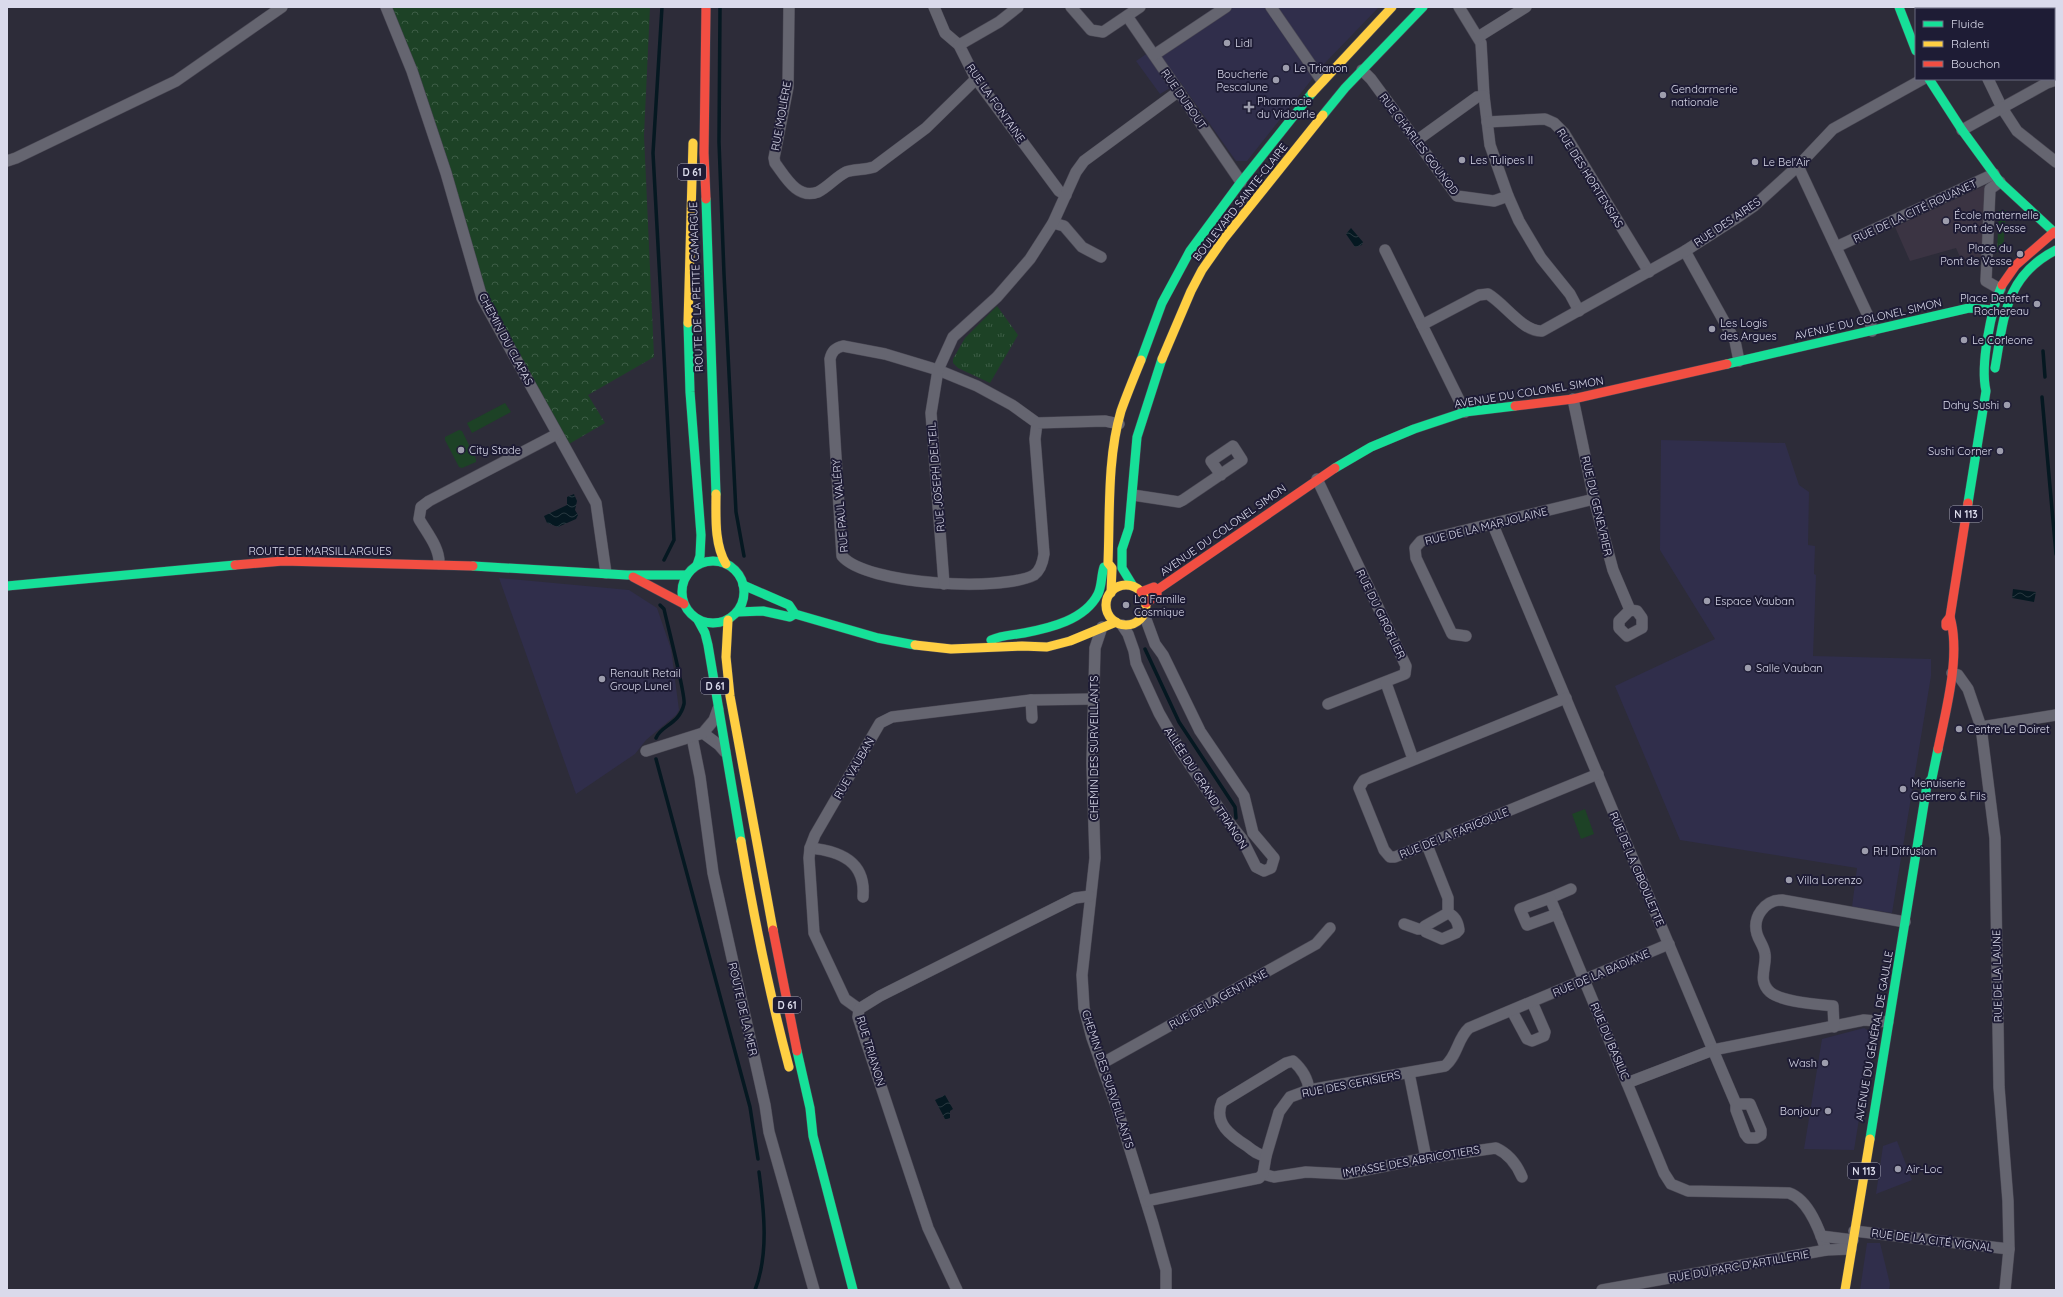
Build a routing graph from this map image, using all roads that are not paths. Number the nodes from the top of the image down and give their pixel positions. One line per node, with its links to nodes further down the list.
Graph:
1 (282, 7): 37 (street)
2 (386, 7): 65 (street, CHEMIN DU CLAPAS)
3 (697, 7): 19 (main road)
4 (706, 7): 73 (main road, ROUTE DE LA PETITE CAMARGUE / D 61)
5 (789, 7): 24 (street, RUE MOLIÈRE)
6 (934, 7): 20 (street, RUE LA FONTAINE)
7 (1018, 7): 20 (street)
8 (1071, 7): 17 (street)
9 (1140, 7): 17 (street)
10 (1226, 7): 22 (street)
11 (1271, 7): 28 (street)
12 (1392, 7): 28 (main road, BOULEVARD SAINTE-CLAIRE)
13 (1423, 7): 23 (main road, BOULEVARD SAINTE-CLAIRE)
14 (1526, 7): 18 (street)
15 (1899, 7): 21 (main road)
16 (1464, 9): 18 (street)
17 (1127, 16): 22 (street, RUE DUBOUT)
18 (1478, 37): 31 (street)
19 (696, 45)
20 (958, 45): 24 (street, RUE LA FONTAINE)
21 (1915, 47)
22 (1154, 55): 30 (street, RUE DUBOUT)
23 (1362, 70): 36 (street, RUE CHARLES GOUNOD); 68 (main road, BOULEVARD SAINTE-CLAIRE)
24 (976, 78): 42 (street, RUE LA FONTAINE)
25 (1921, 80): 39 (street, RUE DES AIRES)
26 (1930, 80): 34 (main road)
27 (1988, 80): 32 (street)
28 (1322, 81): 41 (main road, BOULEVARD SAINTE-CLAIRE)
29 (2051, 83): 32 (street)
30 (1179, 91): 41 (street, RUE DUBOUT); 42 (street, RUE JOSEPH DELTEIL)
31 (1484, 96): 33 (street); 36 (street)
32 (2002, 108): 34 (street); 38 (street)
33 (1487, 122): 43 (street); 51 (street, RUE DES HORTENSIAS)
34 (1962, 130): 40 (main road)
35 (693, 137): 74 (main road, ROUTE DE LA PETITE CAMARGUE / D 61)
36 (1416, 141): 43 (street, RUE CHARLES GOUNOD)
37 (7, 161)
38 (2056, 162)
39 (1798, 166): 46 (street); 49 (street, RUE DES AIRES)
40 (1997, 178): 45 (main road); 46 (street, RUE DE LA CITÉ ROUANET); 52 (street)
41 (1241, 182): 64 (main road, BOULEVARD SAINTE-CLAIRE)
42 (1066, 195): 44 (street, RUE JOSEPH DELTEIL)
43 (1508, 196): 54 (street)
44 (1053, 222): 50 (street); 59 (street, RUE JOSEPH DELTEIL)
45 (2056, 232): 52 (main road, N 113)
46 (1836, 247): 57 (street)
47 (1385, 250): 56 (street)
48 (2056, 250): 55 (main road, N 113)
49 (1685, 251): 51 (street, RUE DES AIRES); 58 (street)
50 (1101, 257)
51 (1649, 272): 54 (street, RUE DES AIRES)
52 (2000, 289): 53 (main road, N 113)
53 (1993, 310): 55 (main road); 57 (main road, AVENUE DU COLONEL SIMON); 60 (main road, AVENUE DU GÉNÉRAL DE GAULLE / N 113)
54 (1579, 311): 56 (street, RUE DES AIRES)
55 (2004, 313): 60 (main road, AVENUE DU GÉNÉRAL DE GAULLE / N 113)
56 (1422, 326): 62 (street)
57 (1872, 331): 58 (main road, AVENUE DU COLONEL SIMON)
58 (1739, 361): 61 (main road, AVENUE DU COLONEL SIMON)
59 (938, 370): 63 (street, RUE PAUL VALÉRY); 78 (street, RUE JOSEPH DELTEIL); 78 (street, RUE PAUL VALÉRY)
60 (1986, 391): 92 (main road, AVENUE DU GÉNÉRAL DE GAULLE / N 113)
61 (1573, 399): 62 (main road, AVENUE DU COLONEL SIMON); 69 (street, RUE DU GENEVRIER)
62 (1465, 412): 67 (main road, AVENUE DU COLONEL SIMON)
63 (1037, 423): 64 (street); 78 (street, RUE PAUL VALÉRY)
64 (1119, 424): 71 (main road, BOULEVARD SAINTE-CLAIRE)
65 (556, 434): 72 (street); 75 (street, CHEMIN DU CLAPAS)
66 (1221, 475): 68 (street)
67 (1317, 480): 82 (main road, AVENUE DU COLONEL SIMON); 105 (street, RUE DU GIROFLIER)
68 (1133, 495): 81 (main road, BOULEVARD SAINTE-CLAIRE)
69 (1594, 499): 70 (street, RUE DE LA MARJOLAINE); 88 (street, RUE DU GENEVRIER)
70 (1493, 525): 98 (street, RUE DE LA MARJOLAINE); 106 (street, RUE DE LA CIBOULETTE)
71 (1108, 563): 84 (main road, BOULEVARD SAINTE-CLAIRE); 101 (main road)
72 (439, 564): 75 (main road, ROUTE DE MARSILLARGUES); 79 (main road, ROUTE DE MARSILLARGUES)
73 (726, 564): 74 (main road); 80 (main road)
74 (698, 565): 76 (main road)
75 (606, 573): 77 (main road, ROUTE DE MARSILLARGUES)
76 (687, 575): 77 (main road, ROUTE DE MARSILLARGUES); 86 (main road)
77 (633, 577): 86 (main road, ROUTE DE MARSILLARGUES)
78 (944, 584)
79 (7, 586)
80 (743, 586): 89 (main road); 91 (main road)
81 (1132, 586): 83 (main road); 84 (main road)
82 (1157, 590): 83 (main road, AVENUE DU COLONEL SIMON); 87 (main road, AVENUE DU COLONEL SIMON)
83 (1141, 592): 87 (main road)
84 (1111, 593): 85 (main road)
85 (1107, 603): 90 (main road); 95 (main road)
86 (684, 604): 93 (main road)
87 (1145, 608): 95 (main road); 95 (street, ALLÉE DU GRAND TRIANON)
88 (1630, 610)
89 (737, 612): 91 (main road); 94 (main road)
90 (1097, 612)
91 (795, 614): 101 (main road)
92 (1950, 616): 103 (main road, AVENUE DU GÉNÉRAL DE GAULLE / N 113); 104 (main road, AVENUE DU GÉNÉRAL DE GAULLE / N 113)
93 (698, 620): 94 (main road); 110 (main road, D 61)
94 (728, 620): 150 (main road, D 61)
95 (1119, 623): 96 (main road)
96 (1102, 627): 99 (main road); 102 (street, CHEMIN DES SURVEILLANTS)
97 (1065, 632): 100 (main road)
98 (1466, 636)
99 (1078, 639): 100 (main road); 102 (street)
100 (1022, 646): 101 (main road)
101 (976, 648)
102 (1095, 648): 107 (street, CHEMIN DES SURVEILLANTS)
103 (1944, 660)
104 (1947, 672): 113 (street, RUE DE LA LAUNE); 118 (main road, AVENUE DU GÉNÉRAL DE GAULLE / N 113)
105 (1386, 683): 109 (street, RUE DU GIROFLIER); 119 (street)
106 (1566, 698): 119 (street, RUE DE LA FARIGOULE); 120 (street, RUE DE LA CIBOULETTE)
107 (1093, 699): 108 (street, RUE VAUBAN); 125 (street, CHEMIN DES SURVEILLANTS)
108 (1031, 700): 112 (street); 123 (street, RUE VAUBAN)
109 (1328, 704)
110 (718, 708): 114 (street); 117 (main road, D 61)
111 (2056, 715): 113 (street)
112 (1032, 718)
113 (1980, 727): 158 (street, RUE DE LA LAUNE)
114 (703, 732): 115 (street); 117 (street)
115 (692, 737): 116 (street); 160 (street, ROUTE DE LA MER)
116 (646, 751)
117 (726, 753): 145 (main road, D 61)
118 (1936, 756): 121 (main road, AVENUE DU GÉNÉRAL DE GAULLE / N 113); 121 (main road, AVENUE DU GÉNÉRAL DE GAULLE / N 113)
119 (1413, 759): 122 (street, RUE DE LA FARIGOULE)
120 (1598, 774): 122 (street, RUE DE LA FARIGOULE); 134 (street, RUE DE LA CIBOULETTE)
121 (1927, 785): 130 (main road, AVENUE DU GÉNÉRAL DE GAULLE / N 113)
122 (1427, 845): 128 (street)
123 (810, 848): 126 (street); 137 (street, RUE VAUBAN)
124 (1571, 889): 127 (street)
125 (1090, 896): 137 (street, RUE TRIANON); 143 (street, CHEMIN DES SURVEILLANTS)
126 (863, 897)
127 (1550, 898): 129 (street, RUE DU BASILIC); 129 (street)
128 (1448, 913): 133 (street); 133 (street)
129 (1557, 914): 135 (street, RUE DU BASILIC)
130 (1906, 922): 139 (main road, AVENUE DU GÉNÉRAL DE GAULLE / N 113); 140 (street)
131 (1404, 924): 133 (street)
132 (1330, 928): 143 (street, RUE DE LA GENTIANE)
133 (1425, 929)
134 (1669, 944): 135 (street, RUE DE LA BADIANE); 142 (street, RUE DE LA CIBOULETTE)
135 (1584, 980): 136 (street, RUE DE LA BADIANE); 146 (street, RUE DU BASILIC)
136 (1532, 1002): 138 (street, RUE DE LA BADIANE); 138 (street)
137 (859, 1009): 162 (street, RUE TRIANON)
138 (1512, 1010): 141 (street, RUE DE LA BADIANE)
139 (1888, 1022): 140 (street); 157 (main road, AVENUE DU GÉNÉRAL DE GAULLE / N 113)
140 (1834, 1027): 142 (street)
141 (1459, 1045): 144 (street, RUE DES CERISIERS)
142 (1713, 1050): 146 (street, RUE DU BASILIC); 148 (street, RUE DE LA CIBOULETTE)
143 (1101, 1064): 155 (street, CHEMIN DES SURVEILLANTS)
144 (1409, 1073): 147 (street, RUE DES CERISIERS); 152 (street)
145 (791, 1074)
146 (1627, 1083): 156 (street)
147 (1309, 1090): 151 (street, RUE DES CERISIERS); 151 (street)
148 (1736, 1104)
149 (800, 1105): 150 (main road, D 61)
150 (812, 1136): 161 (main road, D 61)
151 (1266, 1156): 153 (street, RUE DES CERISIERS)
152 (1426, 1158): 153 (street, IMPASSE DES ABRICOTIERS); 154 (street, IMPASSE DES ABRICOTIERS)
153 (1263, 1174): 155 (street)
154 (1522, 1177)
155 (1146, 1201): 163 (street, CHEMIN DES SURVEILLANTS)
156 (1822, 1236): 157 (street); 159 (street)
157 (1853, 1240): 158 (street, RUE DE LA CITÉ VIGNAL); 159 (street, RUE DU PARC D'ARTILLERIE); 165 (main road, AVENUE DU GÉNÉRAL DE GAULLE / N 113)
158 (2009, 1249): 166 (street, RUE DE LA LAUNE)
159 (1826, 1250): 164 (street, RUE DU PARC D'ARTILLERIE)
160 (814, 1290)
161 (853, 1290)
162 (957, 1290)
163 (1166, 1290)
164 (1602, 1290)
165 (1845, 1290)
166 (2005, 1290)

